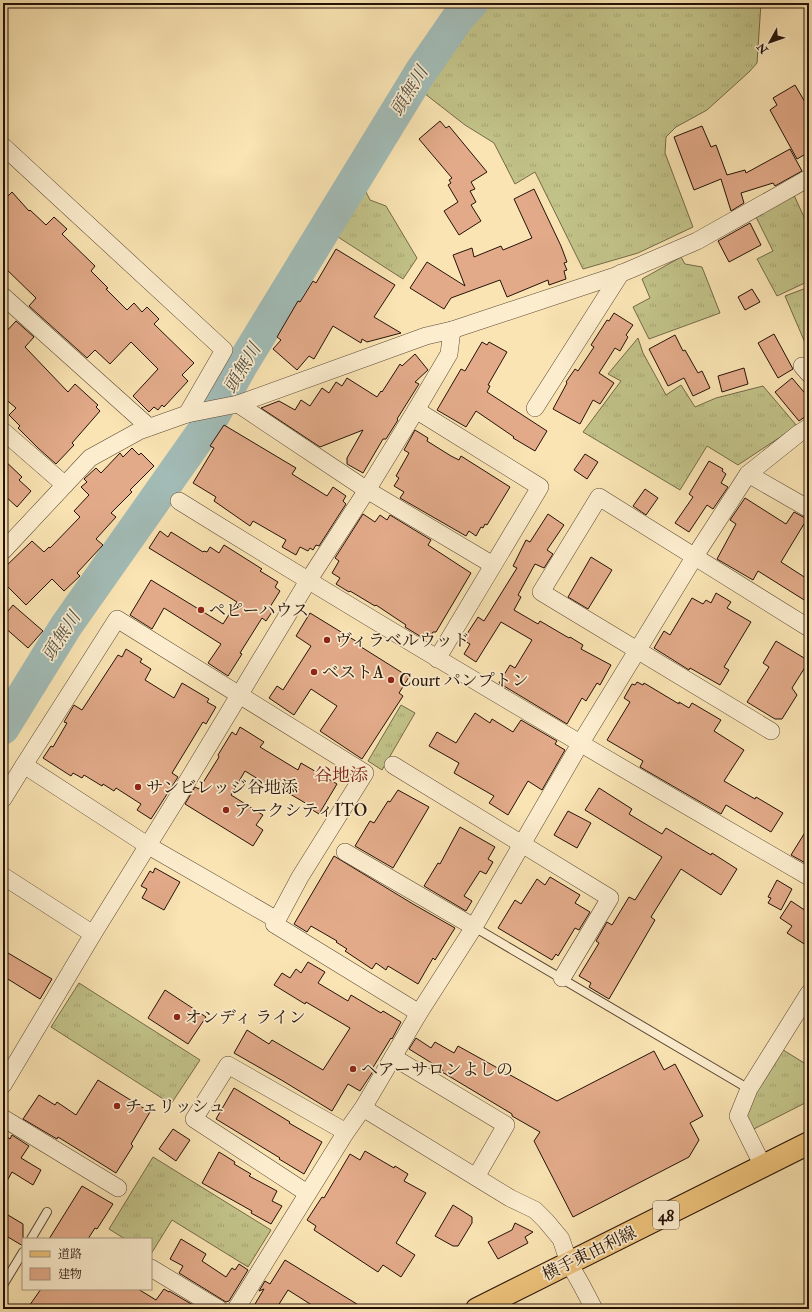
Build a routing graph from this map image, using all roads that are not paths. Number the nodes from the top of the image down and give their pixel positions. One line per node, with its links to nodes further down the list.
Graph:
1 (3, 146): 9 (street)
2 (809, 178): 3 (street)
3 (621, 273): 5 (street); 7 (street)
4 (3, 296): 10 (street)
5 (452, 330): 6 (street); 8 (street)
6 (238, 404): 9 (street); 15 (street)
7 (535, 408)
8 (416, 410): 15 (street); 20 (street)
9 (187, 414): 10 (street)
10 (149, 427): 14 (street)
11 (809, 427): 13 (street)
12 (3, 431): 14 (street)
13 (748, 474): 17 (street); 19 (street)
14 (65, 485): 18 (street)
15 (367, 490): 20 (street); 21 (street)
16 (179, 501): 21 (street)
17 (809, 509)
18 (3, 550)
19 (695, 556): 22 (street); 23 (street); 23 (street)
20 (493, 565): 24 (street)
21 (308, 581): 24 (street); 25 (street)
22 (809, 628)
23 (637, 651): 26 (street); 27 (street)
24 (437, 659): 27 (street)
25 (239, 695): 28 (street); 32 (street); 36 (street)
26 (771, 731)
27 (580, 744): 31 (street); 35 (street)
28 (24, 766): 30 (street); 32 (street)
29 (393, 766): 31 (street)
30 (3, 799)
31 (522, 844): 37 (street); 39 (street)
32 (147, 845): 36 (street); 38 (street)
33 (345, 852): 37 (street)
34 (3, 876): 38 (street)
35 (809, 877)
36 (277, 920): 41 (street)
37 (474, 927): 39 (lane); 41 (street)
38 (93, 934): 43 (street)
39 (562, 978): 44 (lane)
40 (809, 994): 44 (street)
41 (419, 1013): 42 (street)
42 (393, 1057): 45 (street); 50 (street)
43 (3, 1085)
44 (749, 1089): 49 (street)
45 (363, 1108): 47 (street); 50 (street)
46 (3, 1118): 51 (street)
47 (346, 1132): 52 (street); 52 (street)
48 (809, 1143): 49 (main road, 横手東由利線 / 48)
49 (763, 1166): 56 (main road, 横手東由利線 / 48)
50 (476, 1177): 56 (street)
51 (118, 1188)
52 (307, 1193): 60 (street)
53 (47, 1212): 54 (lane)
54 (32, 1238)
55 (22, 1254): 58 (lane)
56 (569, 1263): 61 (main road, 横手東由利線 / 48); 62 (street)
57 (152, 1269): 59 (street)
58 (3, 1285)
59 (219, 1309)
60 (236, 1309)
61 (477, 1309)
62 (594, 1309)

